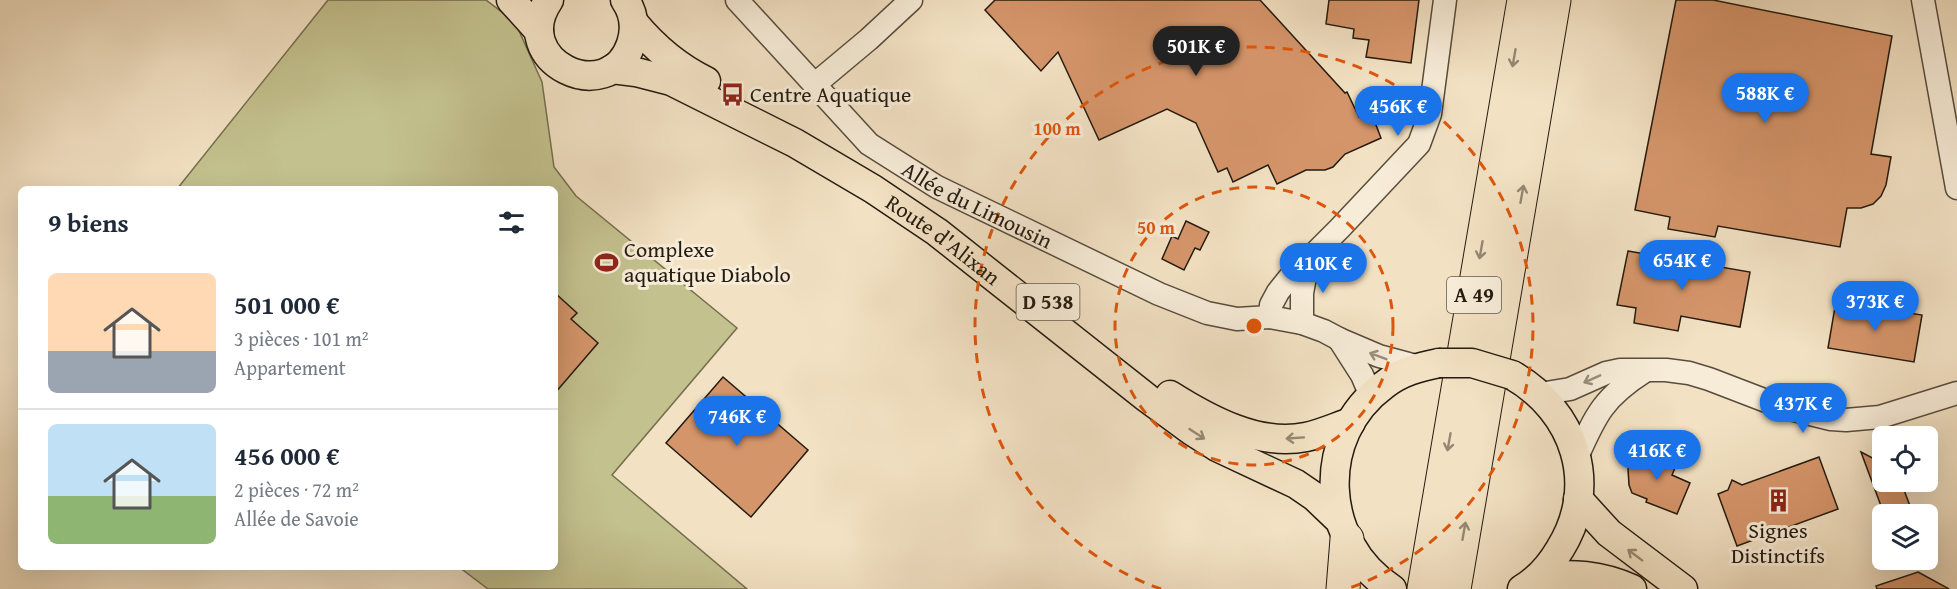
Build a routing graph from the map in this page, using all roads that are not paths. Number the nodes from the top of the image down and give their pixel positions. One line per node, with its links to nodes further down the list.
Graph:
1 (511, 0): 10 (main road, Route d'Alixan)
2 (549, 0): 10 (main road)
3 (737, 0): 12 (street, Allée du Limousin)
4 (911, 0): 12 (street)
5 (1445, 0): 14 (street)
6 (1524, 0): 30 (highway, A 49, one-way to 30)
7 (1554, 0): 31 (highway, A 49, one-way to 7)
8 (1923, 0): 13 (street)
9 (629, 11): 11 (main road, Route d'Alixan); 23 (main road, Route d'Alixan / D 538, one-way to 9)
10 (539, 31): 11 (main road, Route d'Alixan)
11 (612, 69): 26 (main road, Route d'Alixan / D 538, one-way to 26)
12 (813, 85): 15 (street, Allée du Limousin)
13 (1957, 188)
14 (1314, 255): 15 (street); 16 (street)
15 (1270, 317): 16 (street, Allée du Limousin)
16 (1302, 323): 17 (street, Allée du Limousin)
17 (1339, 339): 18 (street, Allée du Limousin, one-way to 17); 22 (street)
18 (1430, 365): 21 (main road, bridge); 22 (main road)
19 (1645, 371): 20 (street); 21 (street, one-way to 21); 24 (street)
20 (1957, 393)
21 (1540, 394): 24 (main road)
22 (1371, 396): 23 (main road)
23 (1351, 422): 26 (main road)
24 (1577, 457): 25 (main road)
25 (1578, 500): 27 (main road); 33 (main road, one-way to 25)
26 (1342, 529): 28 (highway); 29 (main road)
27 (1531, 583): 32 (main road)
28 (1343, 589)
29 (1392, 589)
30 (1424, 589)
31 (1454, 589)
32 (1632, 589)
33 (1683, 589)

